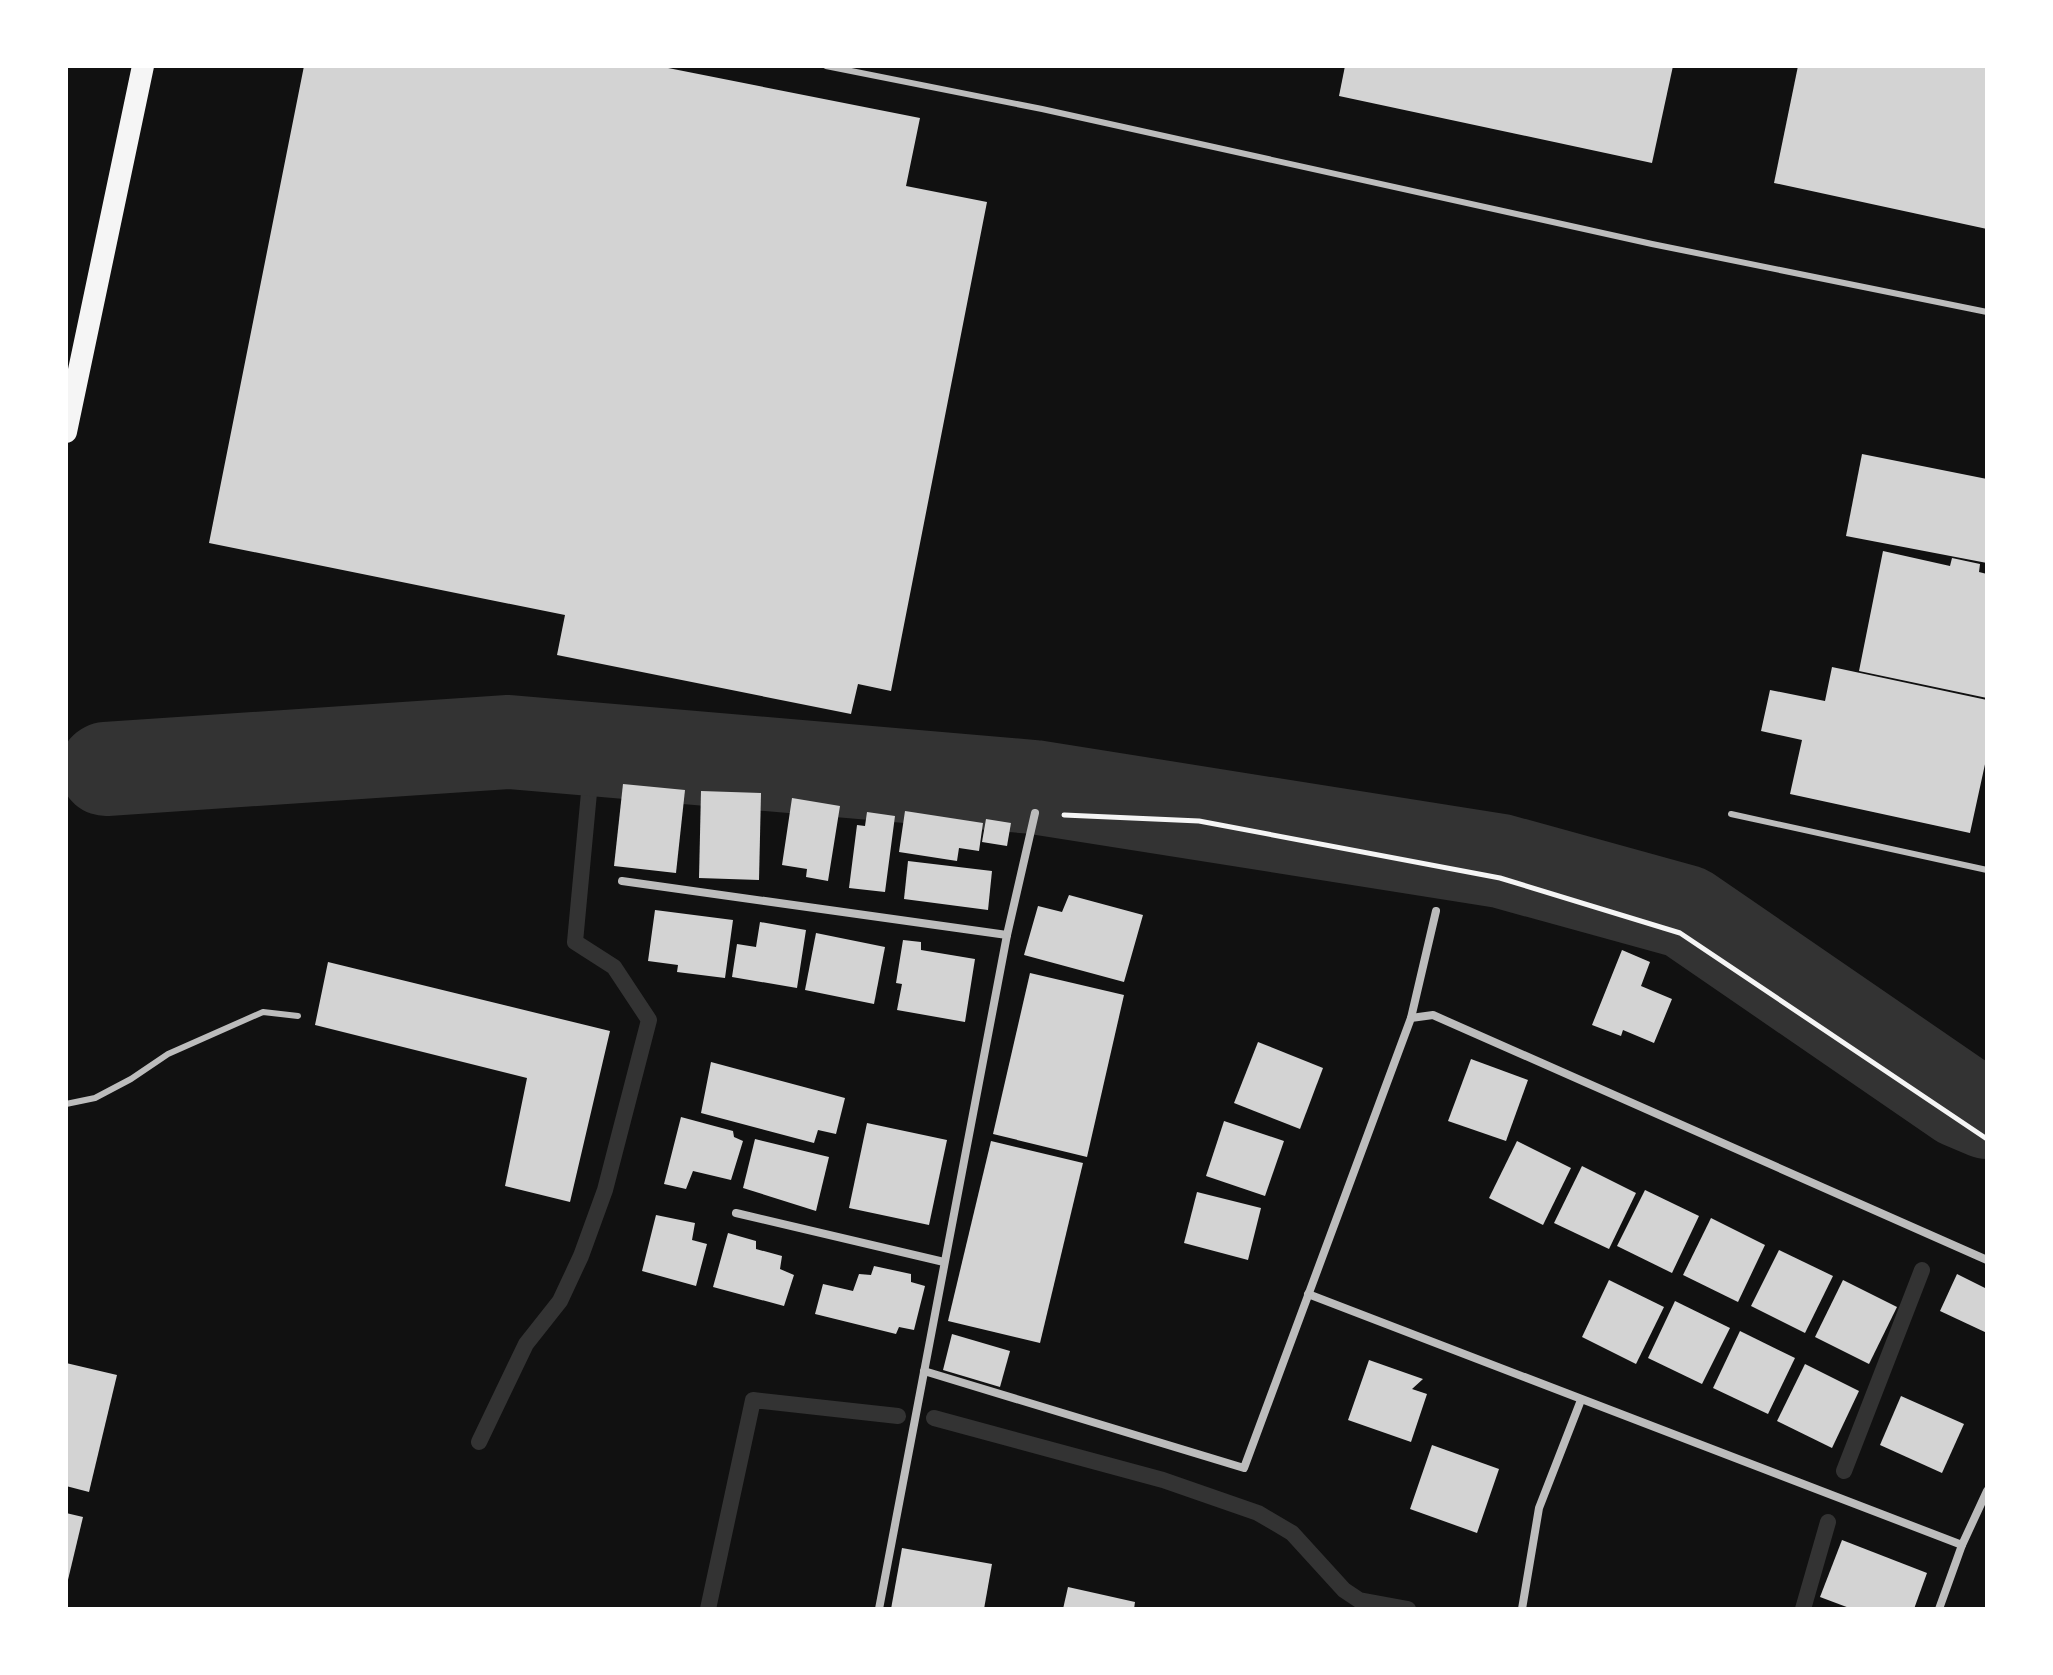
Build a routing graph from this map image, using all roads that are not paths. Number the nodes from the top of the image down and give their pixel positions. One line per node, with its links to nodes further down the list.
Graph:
1 (143, 66): 4 (highway)
2 (826, 66): 3 (lane)
3 (1987, 312)
4 (66, 432)
5 (1035, 813): 10 (street)
6 (1731, 814): 7 (lane)
7 (1987, 870)
8 (622, 881): 10 (street)
9 (1436, 911): 12 (street)
10 (1007, 935): 16 (street)
11 (298, 1016): 13 (lane)
12 (1411, 1018): 15 (street); 17 (street)
13 (66, 1104)
14 (736, 1213): 16 (street)
15 (1987, 1260)
16 (944, 1262): 18 (street)
17 (1308, 1294): 18 (street); 19 (street)
18 (924, 1371): 22 (street)
19 (1581, 1400): 21 (street); 23 (street)
20 (1987, 1491): 21 (street)
21 (1962, 1545): 24 (street)
22 (879, 1609)
23 (1522, 1609)
24 (1939, 1609)

